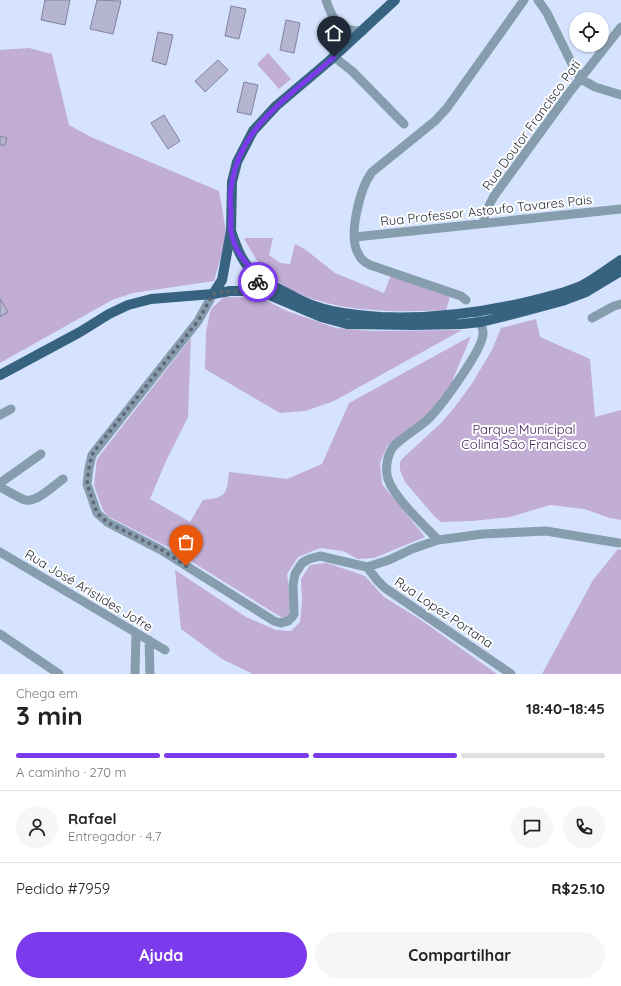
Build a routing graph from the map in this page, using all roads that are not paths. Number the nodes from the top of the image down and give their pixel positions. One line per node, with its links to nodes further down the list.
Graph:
1 (326, 0): 7 (street)
2 (395, 0): 9 (main road)
3 (524, 0): 18 (street)
4 (538, 0): 6 (street)
5 (545, 0): 6 (street)
6 (547, 13): 12 (street)
7 (335, 21): 9 (street); 11 (street)
8 (621, 26): 10 (street, Rua Doutor Francisco Pati)
9 (362, 30): 11 (main road)
10 (616, 40): 12 (street, Rua Doutor Francisco Pati)
11 (334, 57): 14 (street); 17 (main road)
12 (581, 79): 13 (street); 16 (street, Rua Doutor Francisco Pati)
13 (621, 95)
14 (404, 124)
15 (621, 209): 16 (street, Rua Professor Astoufo Tavares Pais)
16 (483, 223): 18 (street, Rua Professor Astoufo Tavares Pais)
17 (231, 231): 19 (main road); 20 (main road)
18 (355, 237): 29 (street)
19 (240, 255): 20 (main road); 23 (main road)
20 (226, 256): 24 (main road)
21 (621, 260): 25 (main road)
22 (621, 271): 25 (main road)
23 (257, 274): 27 (main road); 31 (main road)
24 (222, 280): 26 (main road); 28 (main road)
25 (584, 288): 31 (main road)
26 (230, 291): 27 (main road); 28 (main road)
27 (248, 291): 31 (main road)
28 (213, 294): 33 (main road); 43 (street)
29 (466, 300)
30 (621, 304): 32 (street)
31 (478, 317): 40 (street)
32 (592, 318)
33 (0, 375)
34 (12, 409): 35 (street)
35 (0, 415)
36 (41, 454): 38 (street)
37 (63, 479): 39 (street)
38 (0, 483)
39 (0, 487)
40 (438, 540): 41 (street); 43 (street)
41 (619, 543)
42 (0, 552): 44 (street, Rua José Aristides Jofre)
43 (367, 567): 51 (street, Rua Lopez Portana)
44 (136, 633): 46 (street, Rua José Aristides Jofre); 49 (street)
45 (0, 634): 48 (street)
46 (149, 640): 47 (street, Rua José Aristides Jofre); 50 (street)
47 (165, 650)
48 (59, 674)
49 (135, 674)
50 (150, 674)
51 (511, 674)

